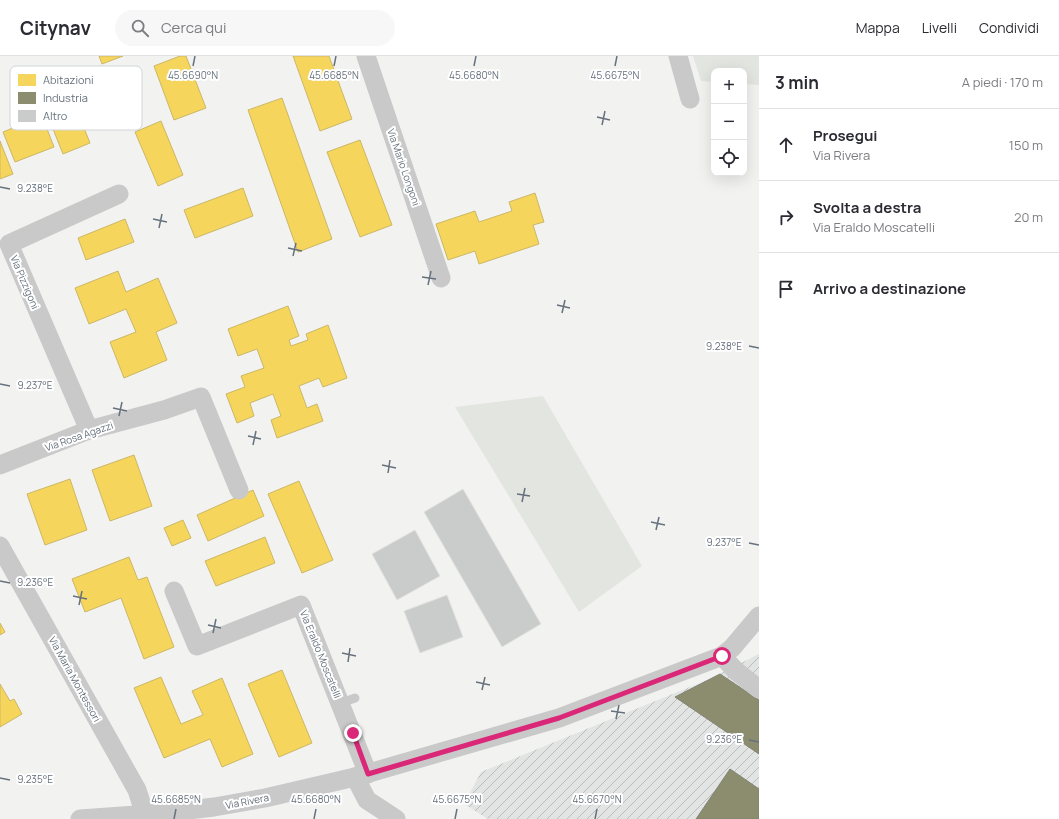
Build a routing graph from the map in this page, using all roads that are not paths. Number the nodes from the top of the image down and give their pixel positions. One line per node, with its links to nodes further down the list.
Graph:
1 (366, 56): 5 (street, Via Mario Longoni)
2 (678, 56): 3 (street)
3 (690, 99)
4 (119, 194): 6 (street, Via Pizzigoni)
5 (441, 278)
6 (89, 430): 7 (street, Via Rosa Agazzi); 8 (street, Via Rosa Agazzi)
7 (0, 465)
8 (239, 490)
9 (0, 546): 15 (street, Via Maria Montessori)
10 (174, 591): 14 (street, Via Eraldo Moscatelli)
11 (759, 616): 12 (street, Via Rivera)
12 (722, 656): 13 (street); 14 (street, Via Rivera)
13 (759, 689)
14 (361, 776): 16 (street, Via Rivera); 18 (street, Via Eraldo Moscatelli)
15 (145, 814): 16 (street, Via Rivera); 17 (street, Via Rivera)
16 (165, 816)
17 (80, 819)
18 (396, 819)

